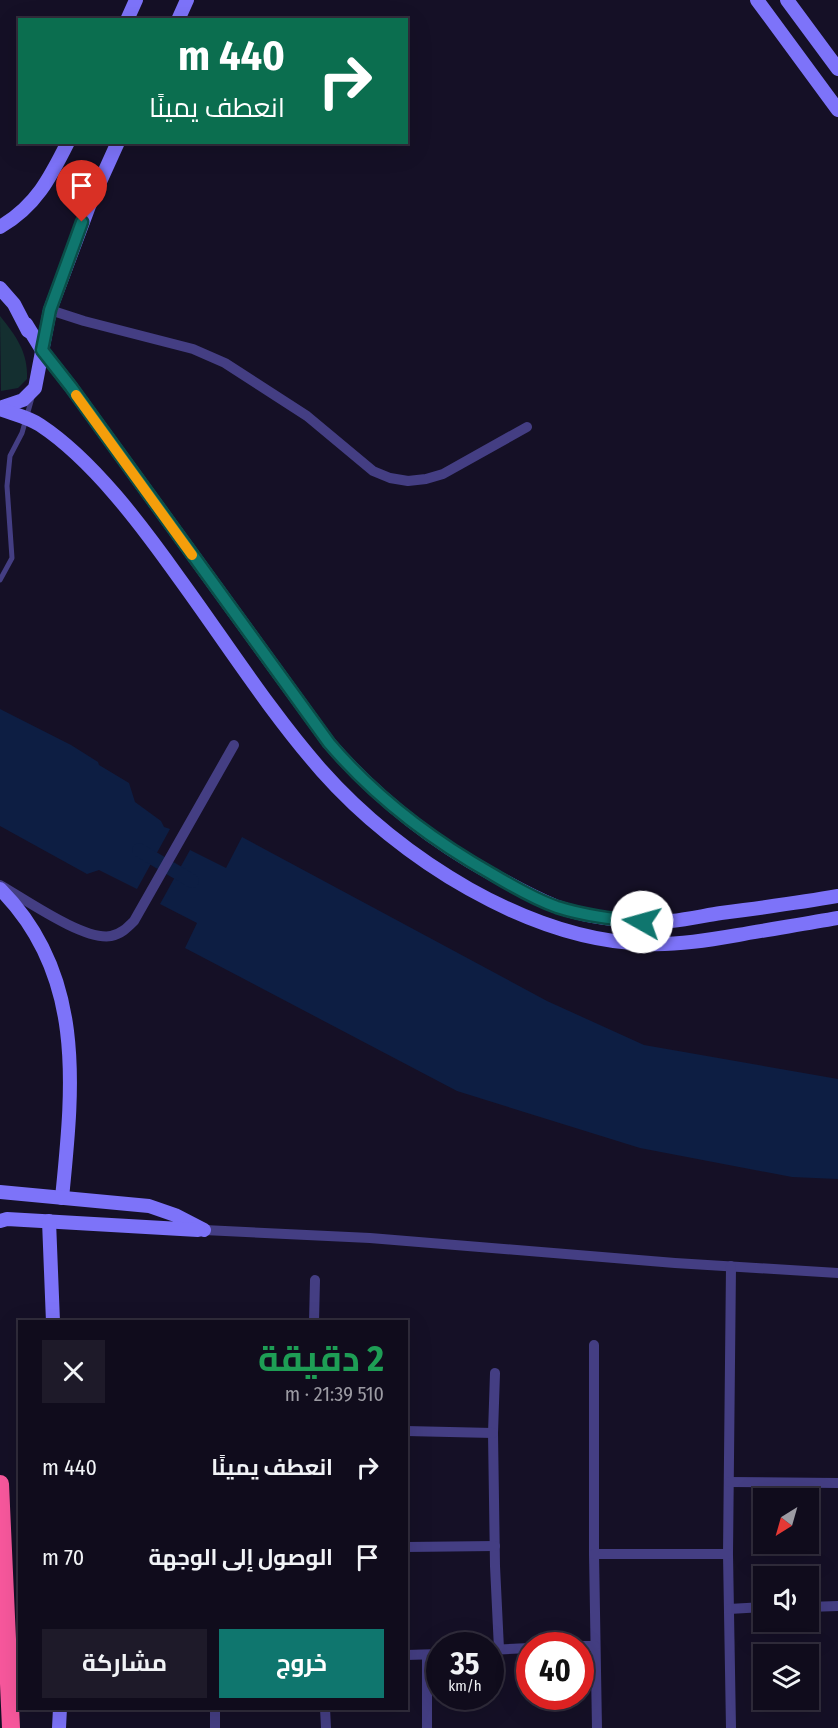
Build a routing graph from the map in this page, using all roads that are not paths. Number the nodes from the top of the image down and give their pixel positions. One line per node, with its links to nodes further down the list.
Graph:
1 (136, 0): 5 (street)
2 (187, 0): 6 (street)
3 (757, 0): 8 (street)
4 (787, 0): 7 (street)
5 (127, 18)
6 (179, 18)
7 (838, 69)
8 (838, 110)
9 (67, 144): 11 (street)
10 (117, 144): 13 (street)
11 (0, 227)
12 (0, 288): 14 (street)
13 (50, 310): 15 (street); 20 (street)
14 (26, 324): 15 (street); 16 (street)
15 (42, 350): 16 (street); 24 (street)
16 (38, 370): 17 (street)
17 (35, 388): 18 (street); 19 (lane)
18 (0, 408): 19 (street)
19 (26, 419): 21 (lane); 25 (street)
20 (527, 427)
21 (0, 580)
22 (234, 745): 23 (street)
23 (0, 887): 27 (street)
24 (838, 896)
25 (838, 918)
26 (0, 1192): 27 (street)
27 (62, 1198): 30 (street)
28 (2, 1220): 29 (street)
29 (49, 1221): 30 (street); 34 (street)
30 (204, 1230): 31 (street)
31 (731, 1266): 32 (street); 40 (street)
32 (838, 1273)
33 (315, 1280): 35 (street)
34 (53, 1320)
35 (314, 1320)
36 (594, 1345): 45 (street)
37 (495, 1373): 39 (street)
38 (408, 1431): 39 (street)
39 (493, 1433): 43 (street)
40 (729, 1482): 41 (street); 46 (street)
41 (838, 1483)
42 (0, 1484): 59 (highway)
43 (495, 1546): 44 (street); 51 (street)
44 (408, 1547)
45 (594, 1554): 46 (street); 52 (street)
46 (728, 1554): 50 (street)
47 (838, 1606): 48 (street)
48 (819, 1607)
49 (753, 1608): 50 (street)
50 (729, 1609): 65 (street)
51 (495, 1632)
52 (595, 1646): 64 (street)
53 (408, 1654): 54 (street)
54 (426, 1654)
55 (60, 1710): 60 (street)
56 (215, 1710): 61 (street)
57 (325, 1710): 62 (street)
58 (427, 1710): 63 (street)
59 (11, 1728)
60 (59, 1728)
61 (215, 1728)
62 (326, 1728)
63 (427, 1728)
64 (597, 1728)
65 (731, 1728)

